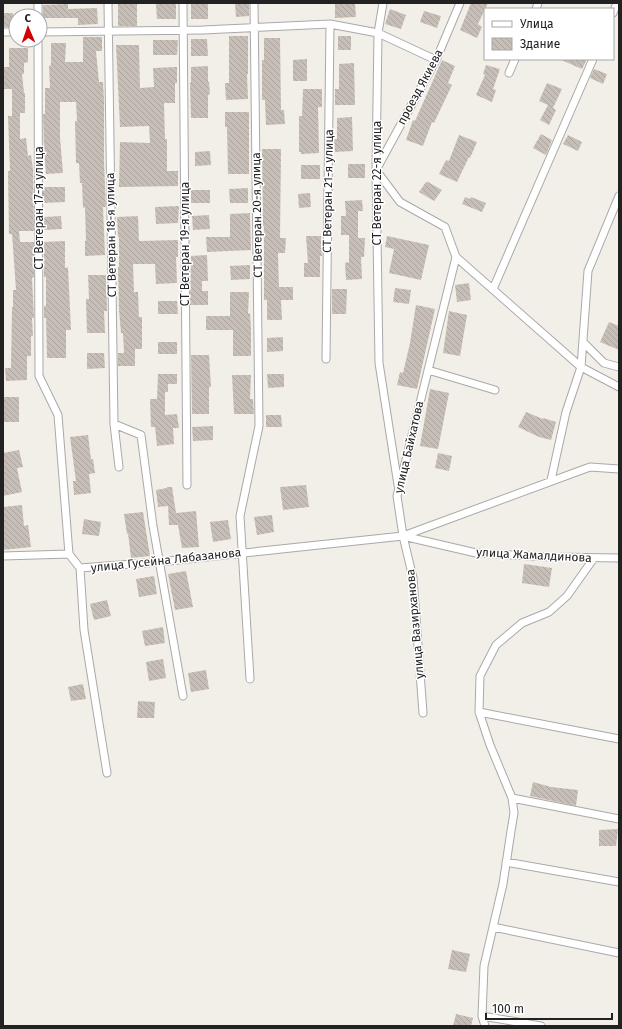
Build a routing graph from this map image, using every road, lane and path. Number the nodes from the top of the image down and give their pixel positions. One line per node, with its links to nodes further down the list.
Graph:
1 (108, 3): 9 (street, СТ Ветеран 18-я улица)
2 (183, 3): 8 (street, СТ Ветеран 19-я улица)
3 (254, 3): 7 (street, СТ Ветеран 20-я улица)
4 (383, 3): 11 (street, СТ Ветеран 22-я улица)
5 (460, 3): 13 (street, проезд Якиева)
6 (330, 24): 7 (street); 11 (street); 22 (street, СТ Ветеран 21-я улица)
7 (255, 28): 8 (street); 35 (street, СТ Ветеран 20-я улица)
8 (184, 30): 9 (street); 32 (street, СТ Ветеран 19-я улица)
9 (108, 31): 10 (street); 28 (street, СТ Ветеран 18-я улица)
10 (48, 32)
11 (378, 33): 13 (street); 17 (street, СТ Ветеран 22-я улица)
12 (38, 48): 36 (street, СТ Ветеран 17-я улица)
13 (436, 60): 17 (street, проезд Якиева)
14 (515, 60): 16 (street)
15 (594, 60): 20 (street)
16 (509, 73)
17 (376, 170): 19 (street); 33 (street, СТ Ветеран 22-я улица)
18 (619, 196): 21 (street)
19 (456, 256): 20 (street); 25 (street, улица Байхатова)
20 (493, 289): 23 (street)
21 (583, 342): 23 (street); 24 (street)
22 (326, 359)
23 (581, 367): 26 (street); 31 (street)
24 (619, 367)
25 (428, 370): 27 (street); 33 (street, улица Байхатова)
26 (619, 387)
27 (495, 390)
28 (114, 424): 29 (street, СТ Ветеран 18-я улица); 40 (street)
29 (119, 467)
30 (619, 469): 31 (street)
31 (551, 480): 34 (street)
32 (187, 485)
33 (398, 488): 34 (street, улица Байхатова)
34 (403, 536): 35 (street, улица Гусейна Лабазанова); 38 (street, улица Жамалдинова); 45 (street, улица Вазирханова)
35 (242, 553): 40 (street, улица Гусейна Лабазанова); 42 (street, СТ Ветеран 20-я улица)
36 (69, 554): 37 (street); 41 (street, улица Гусейна Лабазанова)
37 (3, 556)
38 (594, 558): 39 (street, улица Жамалдинова); 44 (street)
39 (619, 558)
40 (159, 562): 41 (street, улица Гусейна Лабазанова); 43 (street)
41 (80, 568): 47 (street)
42 (250, 679)
43 (183, 696)
44 (479, 712): 46 (street); 48 (street)
45 (423, 713)
46 (619, 739)
47 (106, 773)
48 (512, 798): 49 (street); 50 (street)
49 (619, 819)
50 (506, 862): 51 (street); 52 (street)
51 (619, 882)
52 (493, 927): 53 (street); 54 (street)
53 (619, 953)
54 (482, 1016): 55 (street); 56 (street)
55 (485, 1026)
56 (541, 1026)

